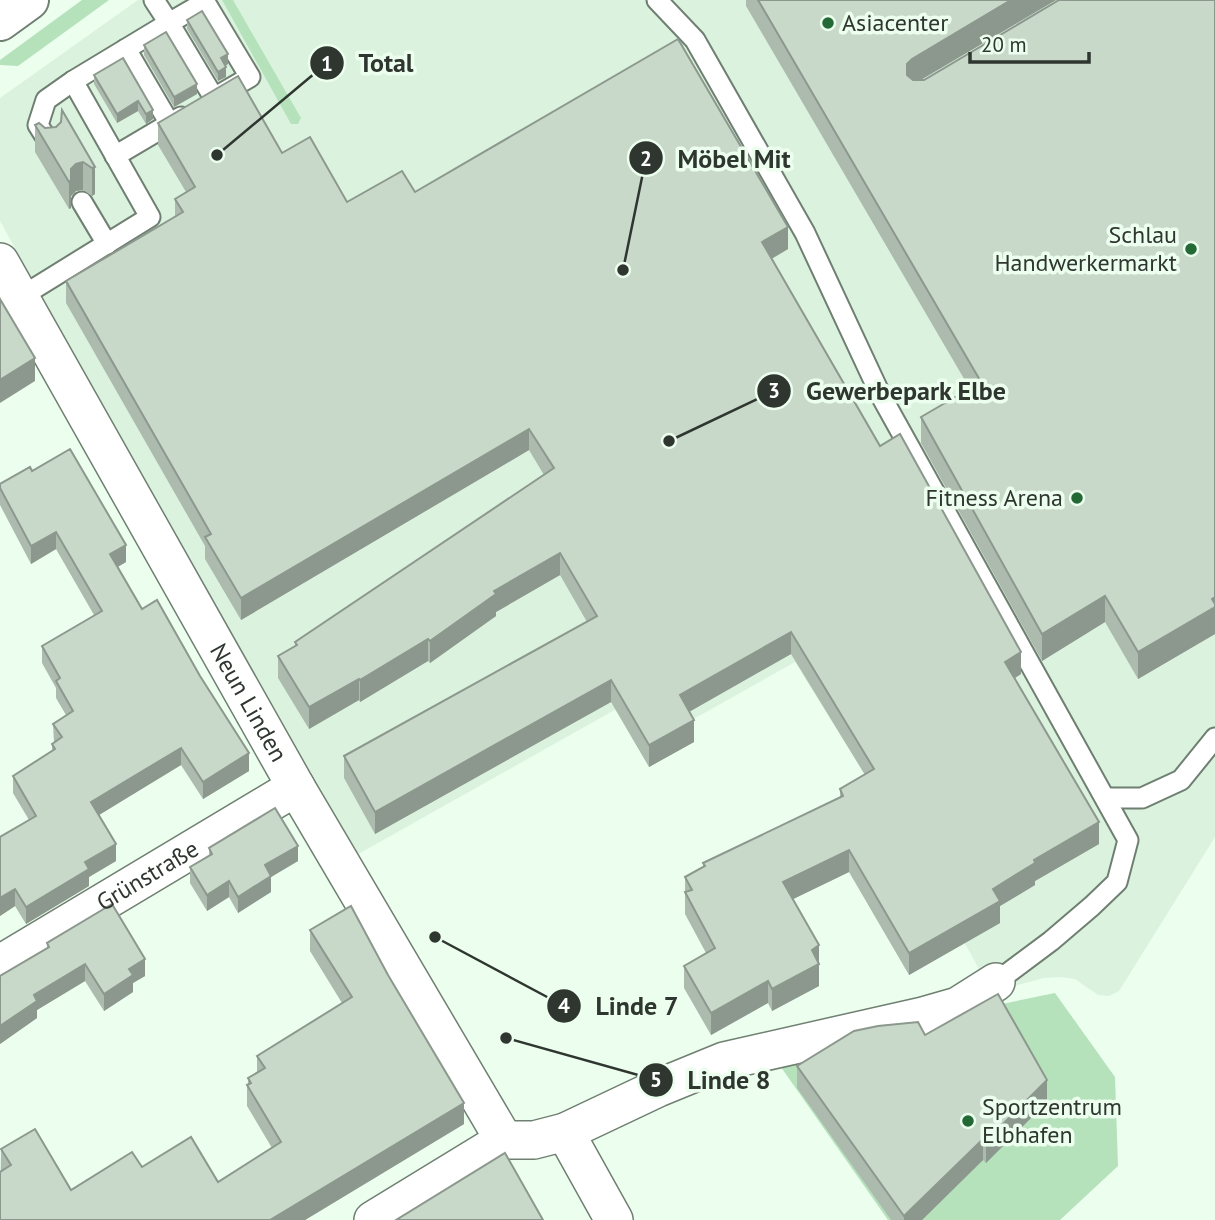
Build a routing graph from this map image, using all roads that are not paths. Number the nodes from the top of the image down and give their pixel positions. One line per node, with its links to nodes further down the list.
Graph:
1 (29, 0): 4 (main road)
2 (154, 0): 5 (lane)
3 (657, 0): 18 (lane)
4 (0, 21)
5 (169, 23): 6 (lane); 8 (lane); 8 (lane)
6 (126, 49): 7 (lane); 9 (lane)
7 (73, 81): 10 (lane); 11 (lane)
8 (214, 98): 9 (lane)
9 (170, 124): 11 (lane)
10 (50, 144)
11 (115, 156): 13 (lane)
12 (82, 202): 13 (lane)
13 (107, 244): 15 (lane)
14 (0, 262): 15 (street, Neun Linden)
15 (19, 298): 17 (street, Neun Linden)
16 (1215, 738): 18 (lane)
17 (296, 787): 19 (street, Grünstraße); 22 (street, Neun Linden)
18 (1106, 798): 20 (lane)
19 (0, 964)
20 (996, 982): 21 (street)
21 (565, 1132): 22 (street); 24 (street)
22 (504, 1140): 23 (street)
23 (373, 1220)
24 (614, 1220)

